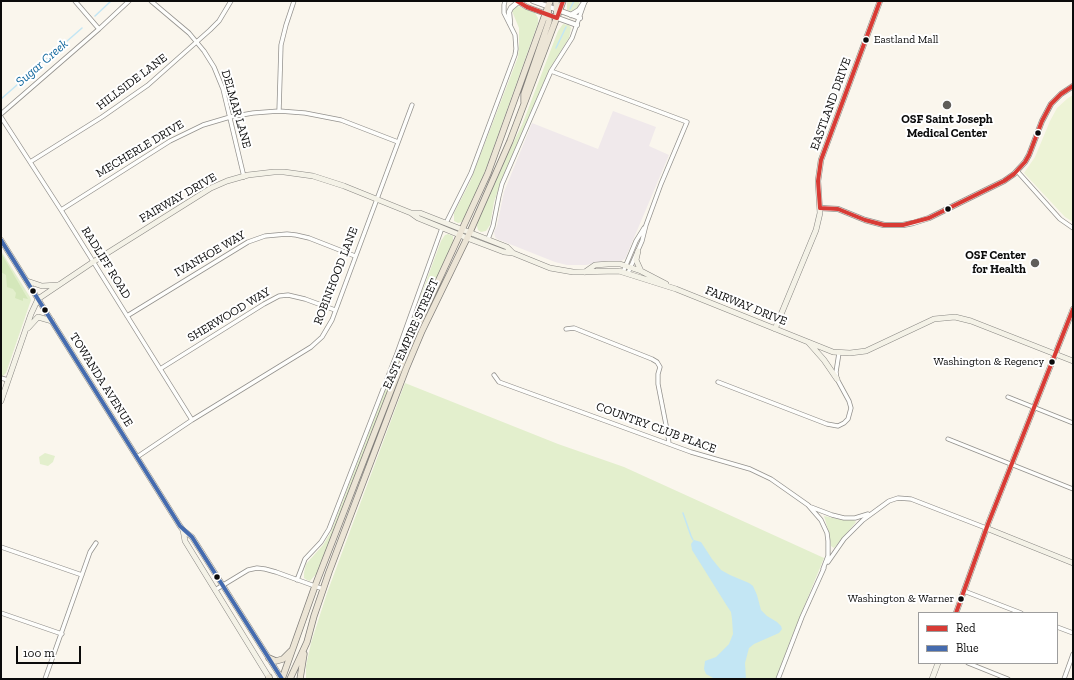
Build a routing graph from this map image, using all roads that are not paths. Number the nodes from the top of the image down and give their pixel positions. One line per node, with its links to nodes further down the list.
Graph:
1 (75, 1): 22 (street)
2 (129, 1): 22 (street)
3 (151, 1): 13 (street, DELMAR LANE)
4 (231, 1): 23 (street, HILLSIDE LANE)
5 (294, 1): 28 (street)
6 (505, 1): 20 (street)
7 (533, 1): 14 (street)
8 (556, 1): 15 (main road)
9 (563, 1): 15 (main road, EAST EMPIRE STREET)
10 (585, 1): 17 (street); 19 (street)
11 (880, 1): 37 (main road, EASTLAND DRIVE)
12 (518, 2): 16 (street); 20 (street)
13 (157, 3): 23 (street, DELMAR LANE)
14 (549, 4): 15 (street); 16 (main road, EAST EMPIRE STREET)
15 (558, 10): 17 (street); 18 (main road, EAST EMPIRE STREET)
16 (547, 14): 18 (street); 27 (main road); 44 (main road, EAST EMPIRE STREET)
17 (570, 15): 19 (street)
18 (557, 18): 21 (street); 27 (main road, EAST EMPIRE STREET)
19 (580, 18): 21 (street)
20 (510, 23): 40 (street)
21 (577, 25): 24 (street)
22 (99, 29): 29 (street)
23 (198, 43): 31 (street, DELMAR LANE); 33 (street, HILLSIDE LANE)
24 (551, 71): 41 (street); 47 (street)
25 (1073, 86): 34 (street)
26 (412, 105): 32 (street, ROBINHOOD LANE)
27 (524, 105): 45 (main road, EAST EMPIRE STREET)
28 (279, 111): 31 (street, MECHERLE DRIVE); 32 (street, MECHERLE DRIVE)
29 (1, 114)
30 (1, 117): 33 (street, RADLIFF ROAD)
31 (230, 117): 35 (street, DELMAR LANE); 38 (street, MECHERLE DRIVE)
32 (398, 142): 36 (street, ROBINHOOD LANE)
33 (30, 162): 38 (street, RADLIFF ROAD)
34 (1017, 171): 37 (street); 43 (street)
35 (244, 176): 36 (main road, FAIRWAY DRIVE); 52 (main road, FAIRWAY DRIVE)
36 (376, 198): 39 (main road, FAIRWAY DRIVE); 51 (street, ROBINHOOD LANE)
37 (820, 208): 65 (main road, EASTLAND DRIVE)
38 (61, 210): 52 (street, RADLIFF ROAD)
39 (412, 213): 40 (main road, FAIRWAY DRIVE); 42 (main road, FAIRWAY DRIVE)
40 (446, 223): 44 (main road, FAIRWAY DRIVE)
41 (646, 225): 49 (street); 53 (street)
42 (442, 228): 44 (main road, FAIRWAY DRIVE); 97 (street)
43 (1073, 228)
44 (462, 232): 45 (main road, FAIRWAY DRIVE); 46 (main road, FAIRWAY DRIVE); 99 (main road, EAST EMPIRE STREET)
45 (470, 232): 46 (main road, EAST EMPIRE STREET); 47 (main road, FAIRWAY DRIVE)
46 (467, 238): 50 (main road, FAIRWAY DRIVE); 100 (main road, EAST EMPIRE STREET)
47 (488, 239): 50 (main road, FAIRWAY DRIVE)
48 (1, 240): 57 (main road, TOWANDA AVENUE)
49 (638, 251): 53 (street); 54 (main road)
50 (513, 253): 55 (main road, FAIRWAY DRIVE)
51 (355, 256): 62 (street, ROBINHOOD LANE); 63 (street, IVANHOE WAY)
52 (93, 262): 58 (main road, FAIRWAY DRIVE); 63 (street, RADLIFF ROAD)
53 (628, 267): 54 (main road, FAIRWAY DRIVE); 55 (main road, FAIRWAY DRIVE); 56 (street)
54 (641, 271): 59 (main road, FAIRWAY DRIVE)
55 (585, 272): 56 (main road, FAIRWAY DRIVE)
56 (626, 273): 59 (main road, FAIRWAY DRIVE)
57 (28, 281): 58 (main road); 60 (main road, TOWANDA AVENUE)
58 (59, 284): 60 (main road, FAIRWAY DRIVE)
59 (676, 289): 65 (main road, FAIRWAY DRIVE)
60 (38, 298): 64 (main road, TOWANDA AVENUE); 67 (main road)
61 (1073, 309): 70 (main road)
62 (335, 310): 72 (street, SHERWOOD WAY); 81 (street, ROBINHOOD LANE)
63 (127, 316): 72 (street, RADLIFF ROAD)
64 (52, 321): 67 (main road); 85 (main road, TOWANDA AVENUE)
65 (775, 329): 68 (main road, FAIRWAY DRIVE)
66 (566, 330): 84 (street)
67 (25, 332): 76 (main road)
68 (808, 342): 69 (main road, FAIRWAY DRIVE); 75 (main road)
69 (839, 353): 70 (main road); 75 (street)
70 (1055, 354): 71 (main road); 80 (main road)
71 (1073, 361)
72 (160, 369): 81 (street, RADLIFF ROAD)
73 (494, 375): 84 (street, COUNTRY CLUB PLACE)
74 (1, 378): 76 (street)
75 (837, 379): 77 (street)
76 (8, 380): 79 (main road)
77 (718, 382)
78 (1008, 397): 80 (street)
79 (1, 401)
80 (1034, 408): 82 (street); 86 (main road)
81 (192, 420): 85 (street, ROBINHOOD LANE)
82 (1073, 423)
83 (948, 439): 86 (street)
84 (669, 444): 88 (street, COUNTRY CLUB PLACE)
85 (137, 457): 91 (main road, TOWANDA AVENUE)
86 (1012, 464): 87 (street); 90 (main road)
87 (1073, 489)
88 (808, 506): 89 (street, COUNTRY CLUB PLACE); 95 (street, COUNTRY CLUB PLACE)
89 (871, 513): 90 (street, COUNTRY CLUB PLACE); 95 (street, COUNTRY CLUB PLACE)
90 (986, 528): 94 (main road); 102 (main road)
91 (183, 530): 98 (main road, TOWANDA AVENUE); 101 (main road, TOWANDA AVENUE)
92 (96, 543): 96 (street)
93 (1, 547): 96 (street)
94 (1073, 563)
95 (823, 570): 120 (street, COUNTRY CLUB PLACE)
96 (82, 575): 108 (street)
97 (297, 580): 98 (street); 99 (street)
98 (223, 585): 101 (street); 112 (main road, TOWANDA AVENUE)
99 (314, 586): 100 (street); 110 (main road, EAST EMPIRE STREET)
100 (323, 589): 109 (main road, EAST EMPIRE STREET)
101 (215, 590): 115 (main road, TOWANDA AVENUE)
102 (964, 591): 103 (main road); 104 (street)
103 (956, 612)
104 (1018, 612)
105 (1, 613): 108 (street)
106 (1058, 627): 107 (street)
107 (1073, 633)
108 (62, 634): 116 (street)
109 (307, 642): 118 (main road, EAST EMPIRE STREET); 119 (main road)
110 (293, 650): 112 (main road); 117 (main road, EAST EMPIRE STREET)
111 (1073, 654): 123 (street)
112 (269, 658): 117 (main road, TOWANDA AVENUE)
113 (938, 664): 121 (main road)
114 (970, 664): 122 (street)
115 (270, 678)
116 (45, 679)
117 (282, 679)
118 (290, 679)
119 (300, 679)
120 (778, 679)
121 (932, 679)
122 (1008, 679)
123 (1064, 679)

